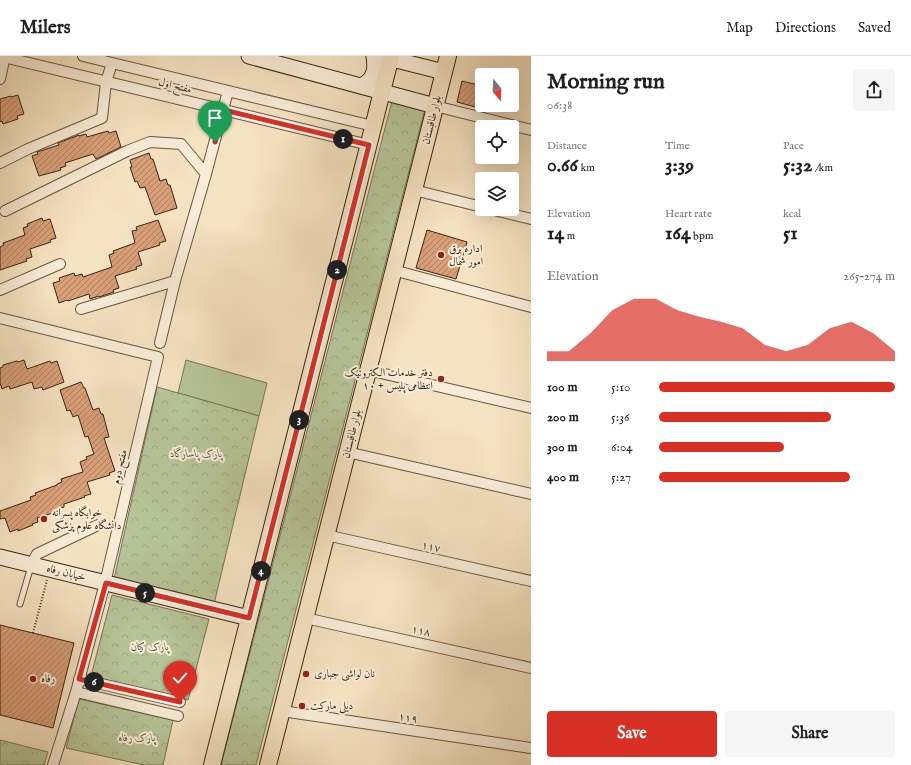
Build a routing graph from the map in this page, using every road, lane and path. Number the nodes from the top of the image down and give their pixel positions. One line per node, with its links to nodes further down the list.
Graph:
1 (3, 56): 9 (street); 10 (street, مفتح اول)
2 (83, 56): 7 (street, مفتح اول)
3 (249, 56): 11 (main road)
4 (374, 56): 11 (main road)
5 (448, 56): 8 (main road, بلوار طاقبستان)
6 (387, 57): 8 (main road); 13 (main road)
7 (112, 63): 10 (street); 12 (street, مفتح اول)
8 (444, 72): 14 (main road, بلوار طاقبستان)
9 (0, 79)
10 (106, 82): 15 (street, مفتح اول); 19 (street)
11 (362, 86): 13 (main road)
12 (228, 91): 15 (street); 16 (street, مفتح اول)
13 (383, 93): 14 (main road); 16 (main road)
14 (435, 106): 17 (street); 21 (main road, بلوار طاقبستان)
15 (224, 110): 18 (street, مفتح اول); 20 (street)
16 (373, 126): 18 (main road)
17 (531, 130)
18 (369, 145): 46 (main road)
19 (0, 163)
20 (206, 174): 23 (street); 28 (street)
21 (414, 190): 22 (street); 27 (main road, بلوار طاقبستان)
22 (475, 205)
23 (5, 211)
24 (519, 216): 25 (street)
25 (531, 219)
26 (60, 264): 29 (street)
27 (393, 270): 30 (street); 34 (main road, بلوار طاقبستان)
28 (175, 281): 31 (street); 33 (street)
29 (0, 290)
30 (531, 307)
31 (81, 310)
32 (0, 318): 44 (street, مفتح دوم)
33 (160, 343)
34 (368, 370): 35 (street); 36 (main road, بلوار طاقبستان)
35 (531, 408)
36 (347, 452): 37 (street); 39 (main road, بلوار طاقبستان)
37 (531, 494)
38 (98, 525): 41 (street)
39 (326, 536): 43 (street, ۱۱۷); 47 (main road, بلوار طاقبستان)
40 (0, 557): 41 (main road, خیابان رفاه)
41 (31, 565): 42 (main road, خیابان رفاه); 45 (lane)
42 (50, 569): 44 (main road, خیابان رفاه); 48 (path)
43 (531, 581)
44 (106, 583): 46 (main road, خیابان رفاه); 50 (street, مفتح دوم)
45 (20, 604)
46 (249, 618): 57 (main road)
47 (305, 618): 49 (street, ۱۱۸); 53 (main road, بلوار طاقبستان)
48 (33, 633)
49 (531, 668)
50 (79, 679): 51 (street, مفتح دوم); 52 (street)
51 (76, 692): 54 (street); 56 (street, مفتح دوم)
52 (180, 702)
53 (282, 711): 55 (street, ۱۱۹); 58 (main road, بلوار طاقبستان)
54 (178, 716)
55 (531, 748)
56 (53, 765)
57 (212, 765)
58 (268, 765)

